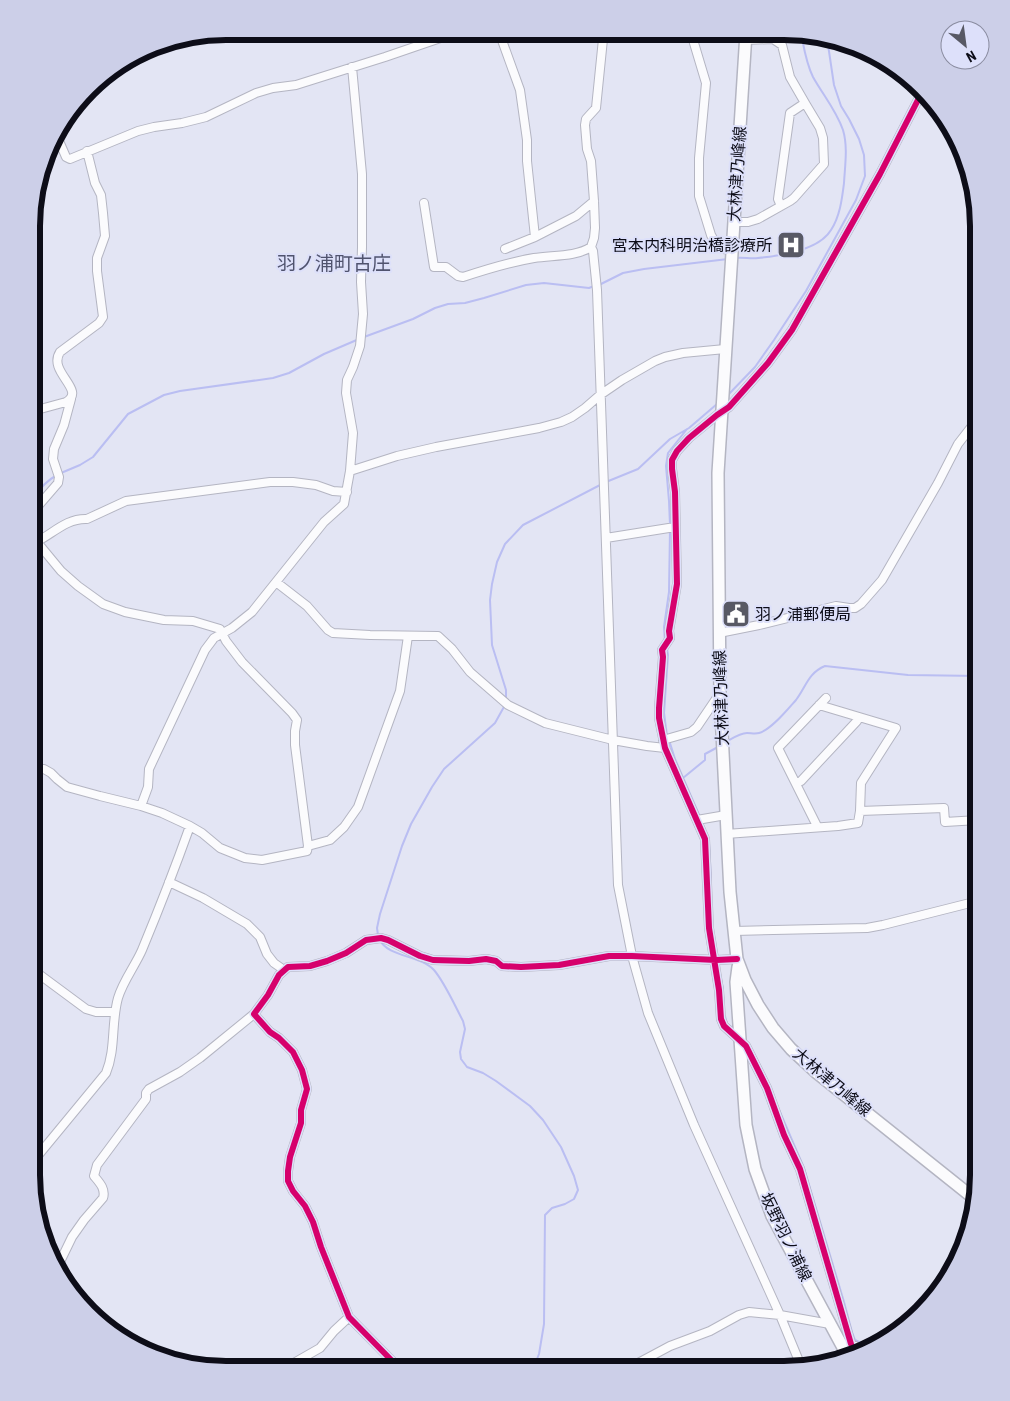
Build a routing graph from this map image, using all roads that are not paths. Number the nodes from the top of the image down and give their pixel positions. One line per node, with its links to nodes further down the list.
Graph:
1 (435, 40): 7 (street)
2 (502, 40): 16 (street)
3 (603, 40): 12 (street)
4 (693, 40): 19 (street)
5 (746, 40): 15 (main road, 大林津乃峰線)
6 (774, 40): 9 (street)
7 (352, 67): 11 (street); 26 (street)
8 (919, 98): 23 (street)
9 (805, 103): 14 (street); 14 (street)
10 (60, 143): 11 (street)
11 (87, 151): 22 (street)
12 (594, 201): 16 (street); 17 (street)
13 (424, 204): 17 (street)
14 (781, 206): 15 (street)
15 (734, 222): 19 (main road, 大林津乃峰線)
16 (534, 237): 18 (street)
17 (591, 247): 21 (street)
18 (505, 249)
19 (731, 255): 20 (main road, 大林津乃峰線)
20 (726, 349): 21 (street); 23 (main road, 大林津乃峰線)
21 (600, 395): 26 (street); 30 (street)
22 (71, 400): 24 (street); 28 (street)
23 (722, 408): 29 (street); 34 (main road, 大林津乃峰線)
24 (40, 409)
25 (970, 429): 34 (street)
26 (350, 471): 27 (street)
27 (347, 492): 31 (street); 33 (street)
28 (40, 504)
29 (671, 527): 30 (street); 42 (street)
30 (606, 538): 41 (street)
31 (40, 540)
32 (40, 548): 35 (street)
33 (276, 582): 35 (street); 36 (street)
34 (719, 633): 37 (main road, 大林津乃峰線)
35 (223, 634): 45 (street); 53 (street)
36 (408, 636): 41 (street); 53 (street)
37 (720, 693): 42 (street); 47 (main road, 大林津乃峰線)
38 (826, 698): 39 (street)
39 (819, 705): 40 (street); 44 (street)
40 (859, 717): 44 (street); 46 (street)
41 (613, 740): 42 (street); 57 (street)
42 (664, 744): 48 (street)
43 (40, 769): 45 (street)
44 (796, 783): 51 (street)
45 (141, 806): 50 (street)
46 (860, 811): 49 (street); 51 (street)
47 (726, 816): 48 (street); 52 (main road, 大林津乃峰線)
48 (697, 820): 58 (street)
49 (970, 820)
50 (190, 826): 53 (street); 54 (street)
51 (817, 826): 52 (street)
52 (726, 834): 56 (main road, 大林津乃峰線)
53 (308, 846)
54 (169, 882): 60 (street); 62 (street)
55 (970, 902): 56 (street)
56 (734, 931): 59 (main road, 大林津乃峰線)
57 (632, 956): 58 (street); 60 (street); 68 (street)
58 (717, 960): 59 (street); 64 (street)
59 (738, 961): 64 (main road, 坂野羽ノ浦線); 66 (main road, 大林津乃峰線)
60 (284, 970): 63 (street)
61 (40, 975): 62 (street)
62 (115, 1012): 65 (street)
63 (254, 1014): 67 (street); 69 (street)
64 (740, 1039): 70 (main road, 坂野羽ノ浦線); 71 (street)
65 (40, 1153)
66 (969, 1194)
67 (61, 1260)
68 (780, 1315): 70 (street); 74 (street); 75 (street)
69 (349, 1317): 72 (street); 73 (street)
70 (830, 1324): 71 (main road, 坂野羽ノ浦線)
71 (846, 1348)
72 (297, 1361)
73 (392, 1361)
74 (642, 1361)
75 (799, 1361)

